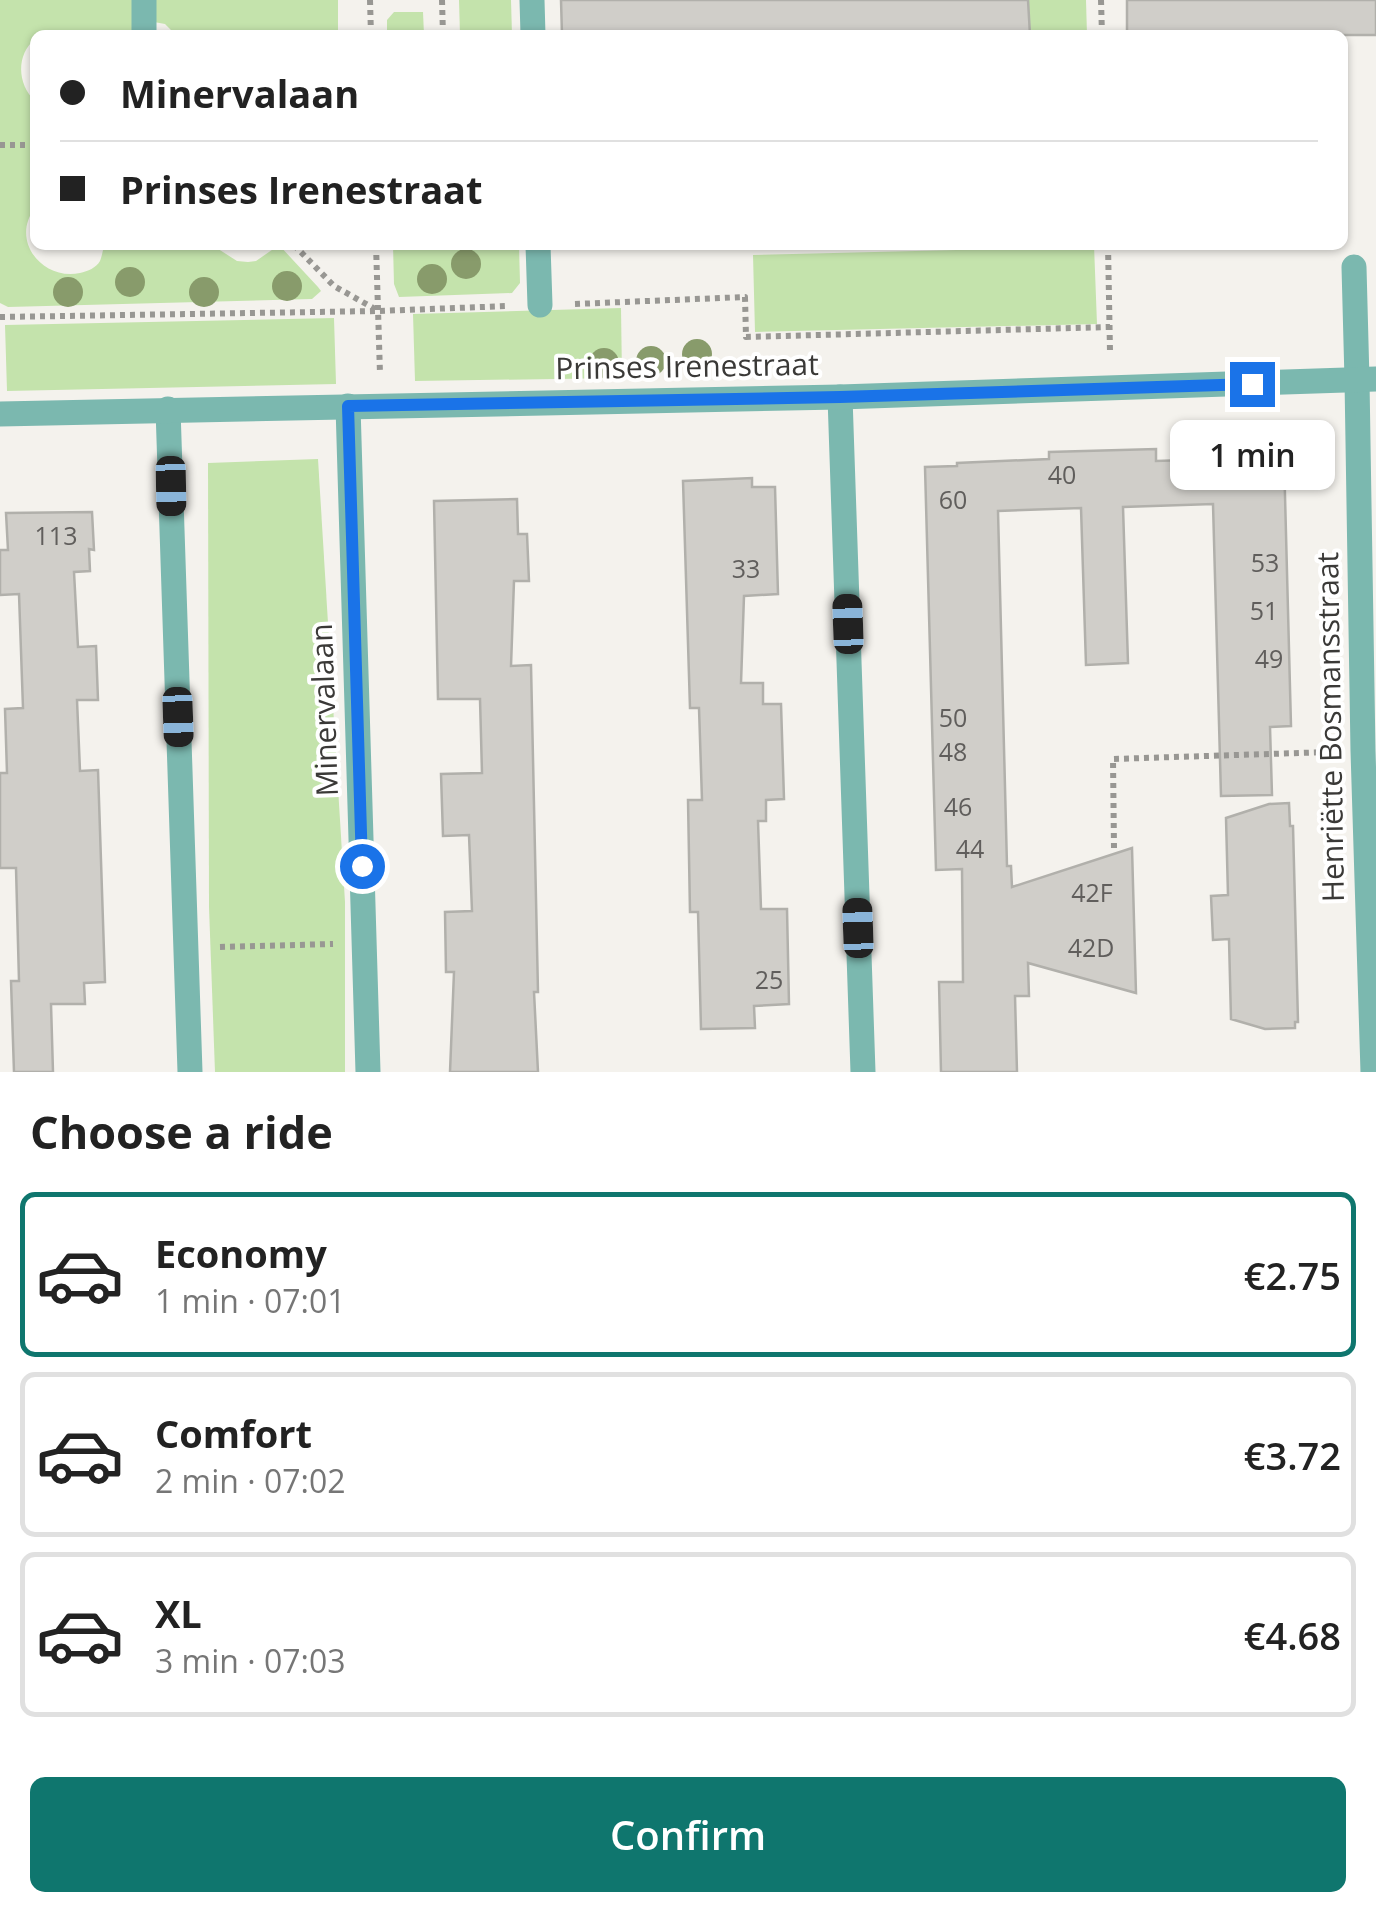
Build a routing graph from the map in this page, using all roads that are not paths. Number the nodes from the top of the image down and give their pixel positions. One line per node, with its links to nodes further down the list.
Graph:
1 (144, 0): 3 (street)
2 (532, 0): 4 (street)
3 (144, 30)
4 (533, 30)
5 (538, 250): 7 (street)
6 (1354, 266): 8 (street, Henriëtte Bosmansstraat)
7 (540, 305)
8 (1366, 380): 9 (street, Prinses Irenestraat); 16 (street, Henriëtte Bosmansstraat)
9 (840, 397): 10 (street, Prinses Irenestraat); 15 (street)
10 (348, 406): 11 (street, Prinses Irenestraat); 14 (street, Minervalaan)
11 (168, 409): 12 (street, Prinses Irenestraat); 13 (street)
12 (0, 414)
13 (190, 1072)
14 (368, 1072)
15 (863, 1072)
16 (1372, 1072)

